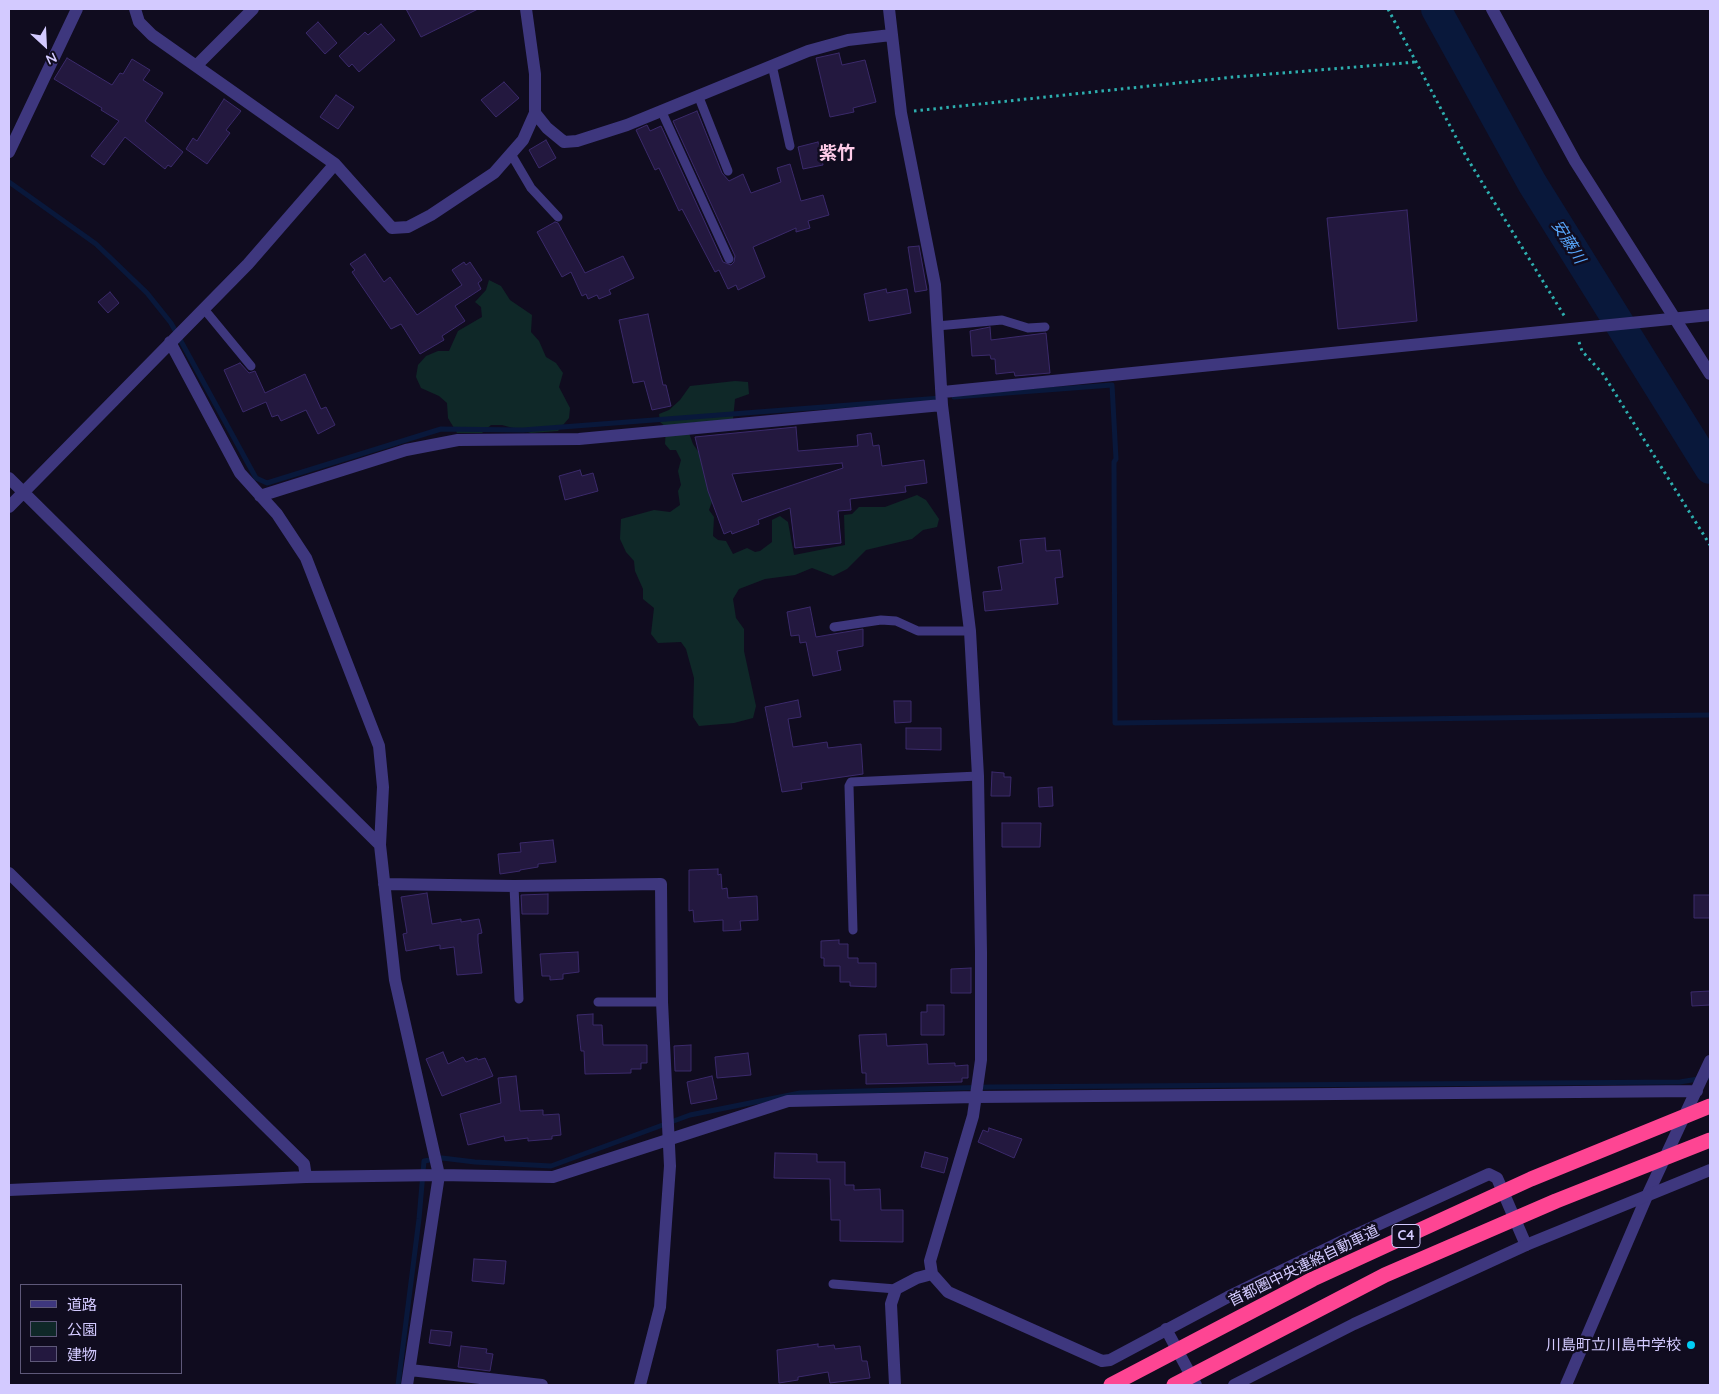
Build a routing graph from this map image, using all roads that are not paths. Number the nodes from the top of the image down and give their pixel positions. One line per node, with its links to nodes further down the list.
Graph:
1 (77, 9): 14 (street)
2 (135, 9): 9 (street)
3 (253, 9): 9 (street)
4 (526, 9): 12 (street)
5 (889, 9): 7 (street)
6 (1492, 9): 22 (street)
7 (891, 35): 8 (street); 23 (street)
8 (772, 65): 10 (street); 13 (lane)
9 (196, 66): 16 (street)
10 (698, 95): 11 (street); 17 (lane)
11 (660, 110): 12 (street); 19 (lane)
12 (535, 114): 15 (street)
13 (790, 146)
14 (9, 152)
15 (510, 154): 16 (street); 18 (lane)
16 (335, 164): 20 (street)
17 (728, 171)
18 (558, 217)
19 (729, 259)
20 (204, 308): 25 (street); 26 (lane)
21 (1710, 315): 22 (street)
22 (1674, 319): 27 (street); 28 (street)
23 (937, 326): 24 (lane); 28 (street)
24 (1045, 326)
25 (170, 342): 30 (street); 31 (street)
26 (251, 366)
27 (1710, 374)
28 (942, 398): 31 (street); 34 (street)
29 (9, 478): 30 (street)
30 (23, 492): 32 (street); 36 (street)
31 (260, 496): 36 (street)
32 (9, 507)
33 (834, 627): 34 (lane)
34 (970, 631): 35 (street)
35 (978, 776): 40 (lane); 46 (street)
36 (380, 845): 38 (street)
37 (9, 873): 52 (street)
38 (384, 884): 39 (street); 51 (street)
39 (514, 886): 41 (lane); 43 (street)
40 (853, 930)
41 (519, 999)
42 (598, 1002): 43 (lane)
43 (662, 1002): 48 (street)
44 (1710, 1060): 45 (street)
45 (1697, 1092): 46 (street); 54 (street)
46 (976, 1097): 48 (street); 56 (street)
47 (1710, 1106): 65 (highway, 首都圏中央連絡自動車道 / C4, bridge)
48 (668, 1140): 51 (street); 63 (street)
49 (1710, 1140): 66 (highway, C4, bridge)
50 (1710, 1170): 54 (street)
51 (439, 1174): 52 (street); 60 (street)
52 (306, 1177): 53 (street)
53 (9, 1190)
54 (1647, 1196): 55 (street); 69 (street)
55 (1526, 1245): 59 (street); 68 (street)
56 (932, 1274): 58 (street); 59 (street)
57 (833, 1284): 58 (lane)
58 (896, 1289): 64 (street)
59 (1166, 1329): 67 (street)
60 (410, 1370): 61 (street); 62 (street)
61 (407, 1385)
62 (542, 1385)
63 (640, 1385)
64 (895, 1385)
65 (1112, 1385)
66 (1174, 1385)
67 (1196, 1385)
68 (1234, 1385)
69 (1566, 1385)

